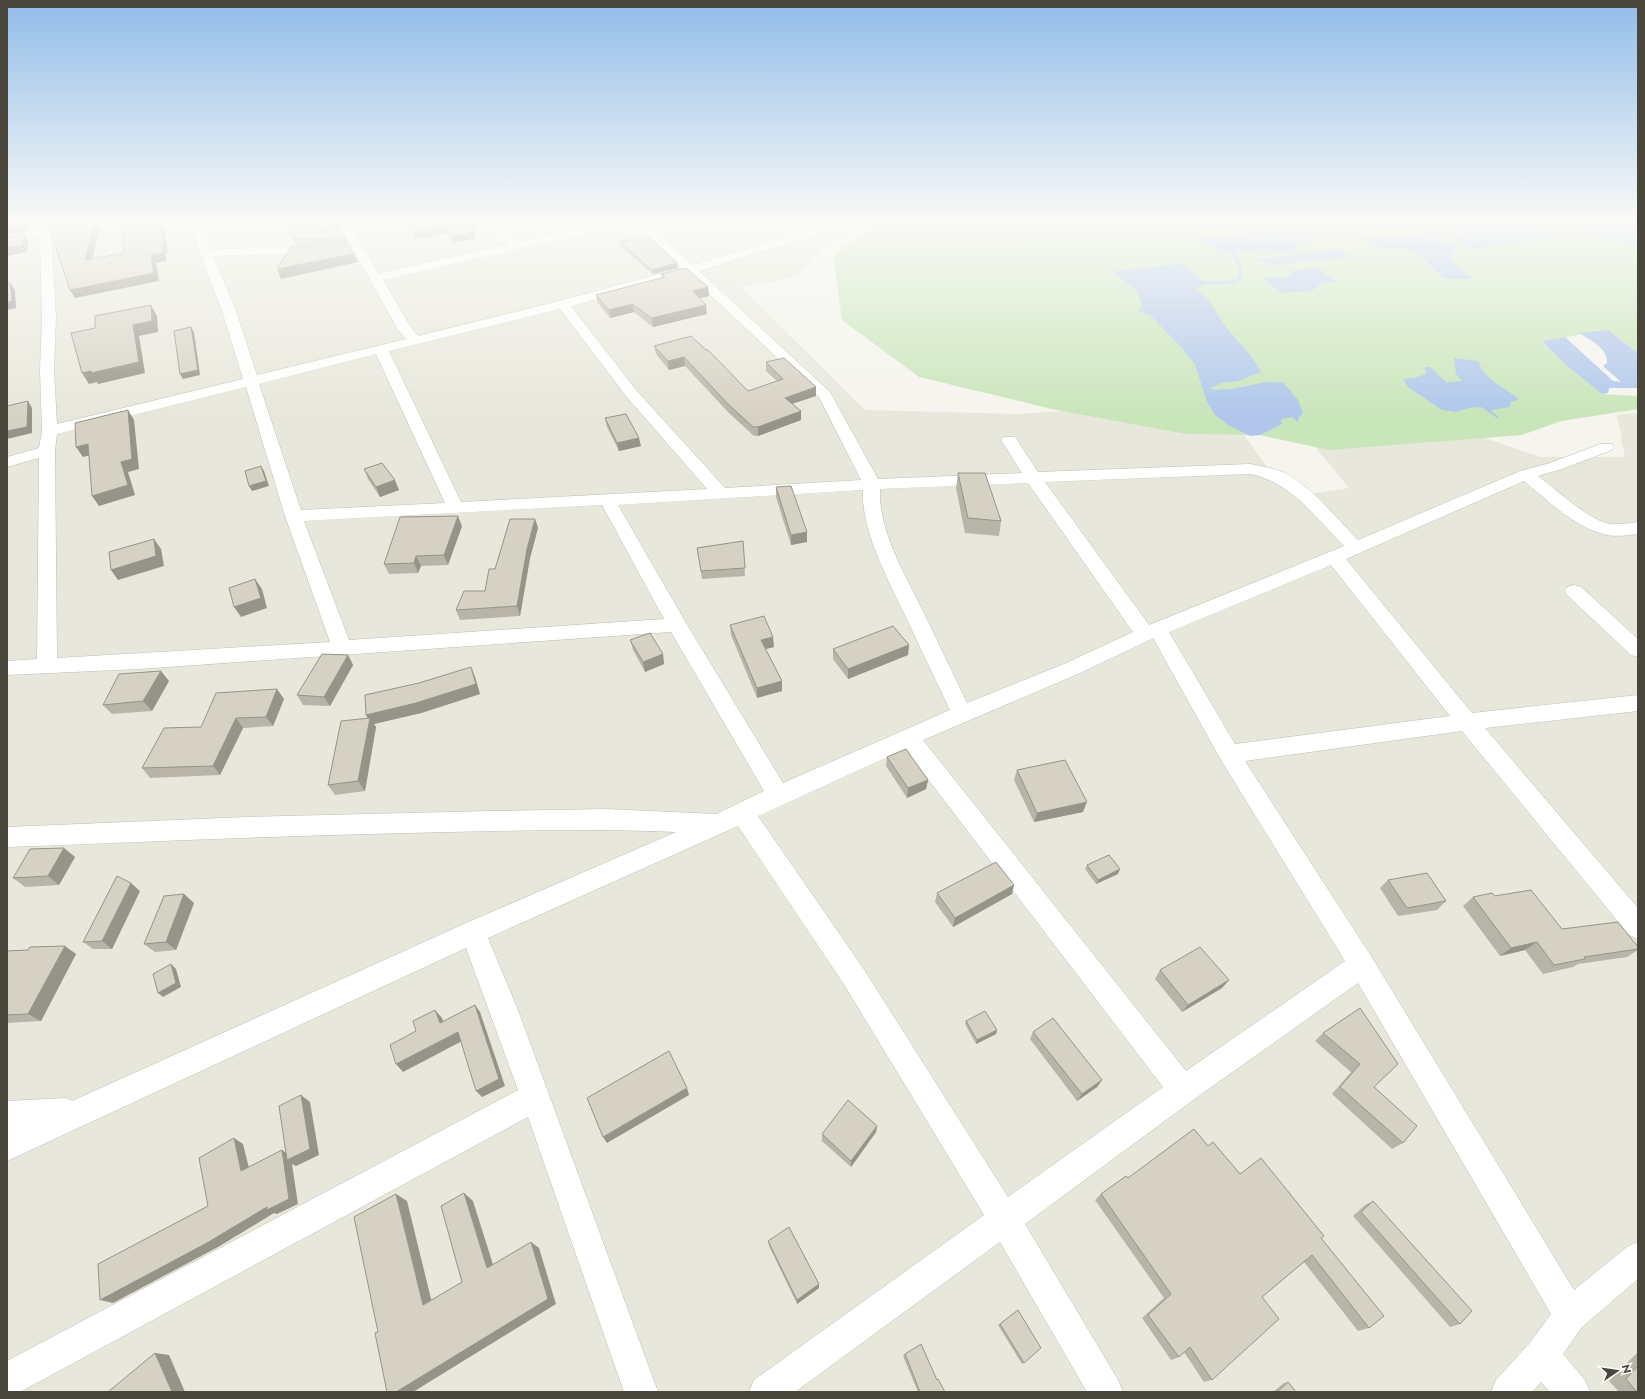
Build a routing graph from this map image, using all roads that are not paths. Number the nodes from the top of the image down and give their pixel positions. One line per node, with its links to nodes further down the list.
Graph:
1 (47, 285): 10 (street)
2 (219, 285): 9 (street)
3 (379, 285): 7 (street)
4 (632, 285): 6 (street)
5 (709, 285): 17 (street)
6 (563, 304): 7 (street); 18 (street)
7 (415, 341): 8 (street)
8 (381, 349): 9 (street); 20 (street)
9 (251, 380): 10 (street); 21 (street)
10 (50, 431): 13 (street)
11 (1009, 440): 16 (street)
12 (1606, 447): 15 (street)
13 (47, 451): 14 (street); 30 (street)
14 (7, 462)
15 (1526, 474): 22 (street); 23 (street)
16 (1034, 479): 17 (street); 23 (street); 27 (street)
17 (872, 484): 18 (street); 33 (street)
18 (721, 494): 19 (street)
19 (607, 500): 20 (street); 26 (street)
20 (455, 506): 21 (street)
21 (294, 516): 28 (street)
22 (1638, 528)
23 (1356, 548): 24 (street)
24 (1335, 557): 27 (street); 34 (street)
25 (1574, 591): 29 (street)
26 (677, 625): 28 (street); 37 (street)
27 (1152, 632): 33 (street); 36 (street)
28 (342, 647): 30 (street)
29 (1638, 650)
30 (47, 665): 31 (street)
31 (7, 668)
32 (1638, 703): 34 (street)
33 (962, 714): 35 (street)
34 (1467, 722): 36 (street); 40 (street)
35 (908, 738): 37 (street); 43 (street)
36 (1229, 754): 42 (street)
37 (778, 795): 38 (street)
38 (731, 818): 39 (street); 41 (street); 48 (street)
39 (7, 837)
40 (1638, 927)
41 (473, 932): 44 (street); 45 (street)
42 (1362, 965): 43 (street); 50 (street)
43 (1183, 1090): 48 (street)
44 (535, 1097): 52 (street); 53 (street)
45 (78, 1112): 46 (street); 47 (street)
46 (7, 1116)
47 (7, 1146)
48 (1004, 1219): 54 (street); 55 (street)
49 (1638, 1258): 50 (street)
50 (1570, 1315): 51 (street)
51 (1541, 1356): 56 (street); 57 (street)
52 (7, 1380)
53 (641, 1392)
54 (766, 1392)
55 (1106, 1392)
56 (1508, 1392)
57 (1573, 1392)

